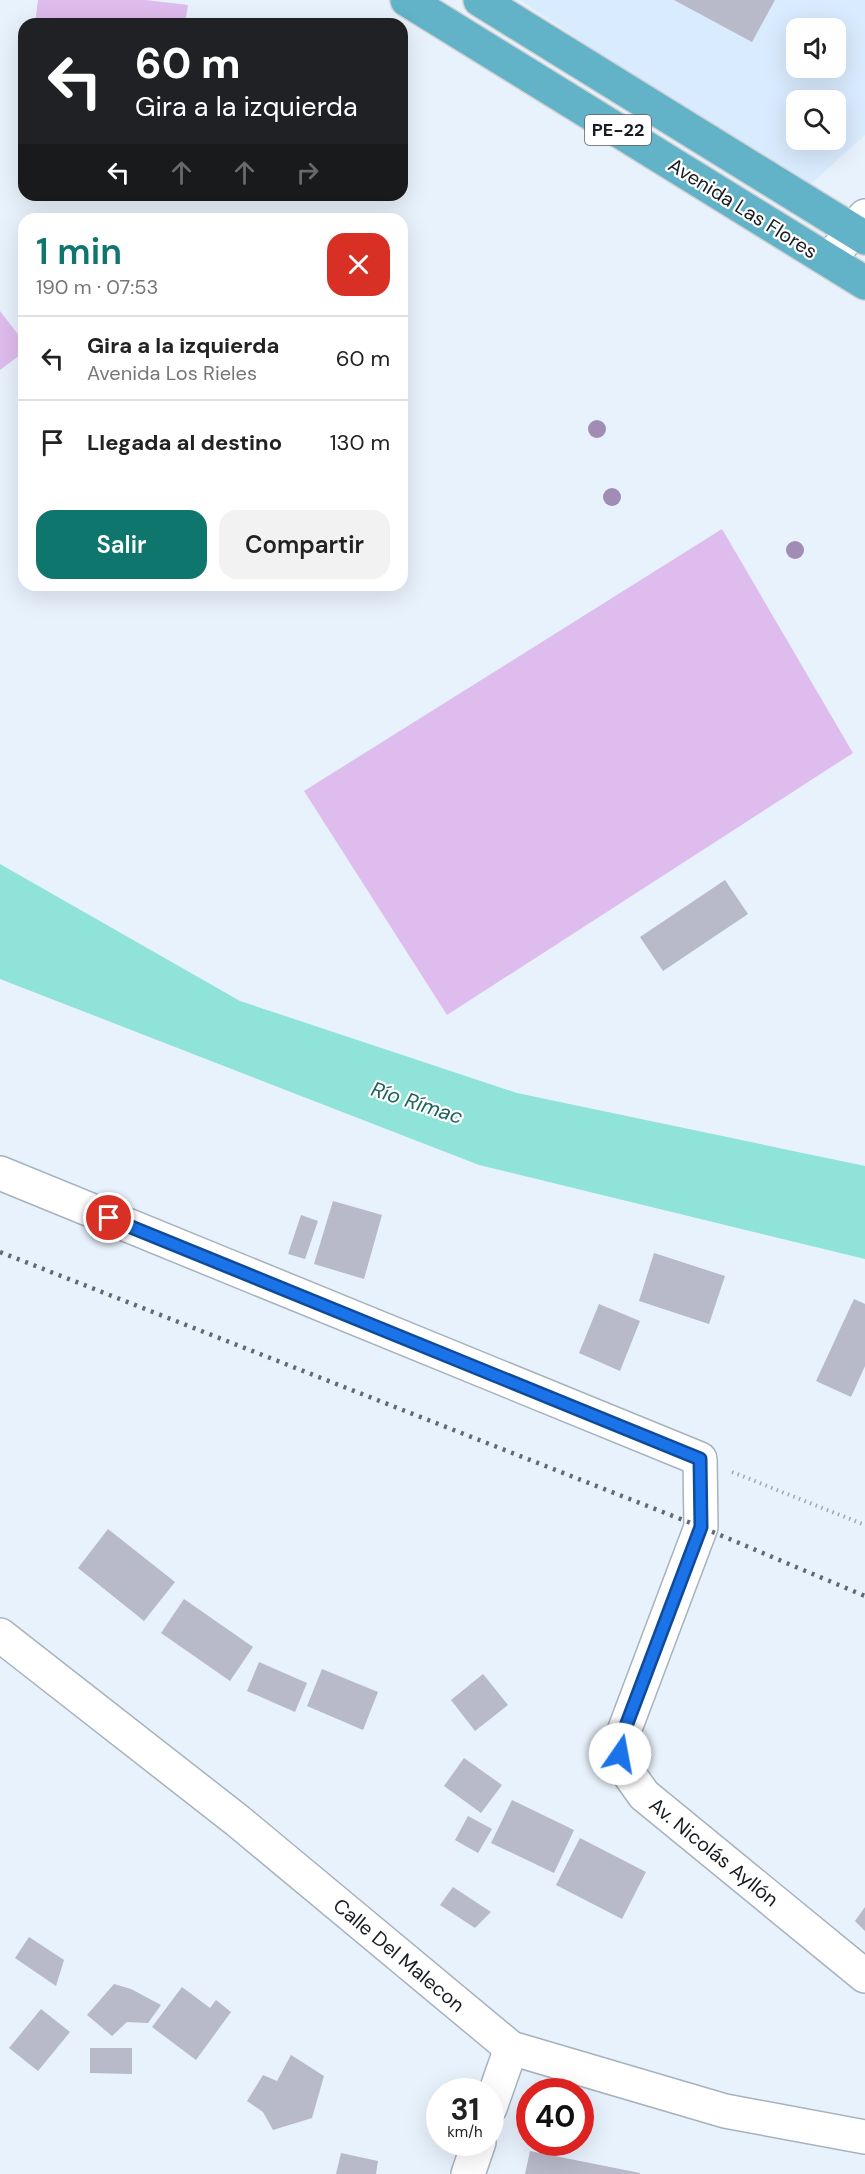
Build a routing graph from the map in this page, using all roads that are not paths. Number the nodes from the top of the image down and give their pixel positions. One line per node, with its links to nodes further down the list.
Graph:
1 (407, 0): 4 (highway, Avenida Las Flores / PE-22)
2 (480, 0): 3 (highway, Avenida Las Flores / PE-22)
3 (861, 228): 4 (street)
4 (829, 260): 5 (highway, Avenida Las Flores / PE-22)
5 (865, 283)
6 (0, 1173): 8 (street, Av. Nicolás Ayllón)
7 (0, 1635): 9 (street, Calle Del Malecon)
8 (865, 1976)
9 (511, 2048): 10 (street); 11 (street, Calle Del Malecon)
10 (500, 2078)
11 (865, 2137)
12 (474, 2156): 13 (street)
13 (468, 2174)

